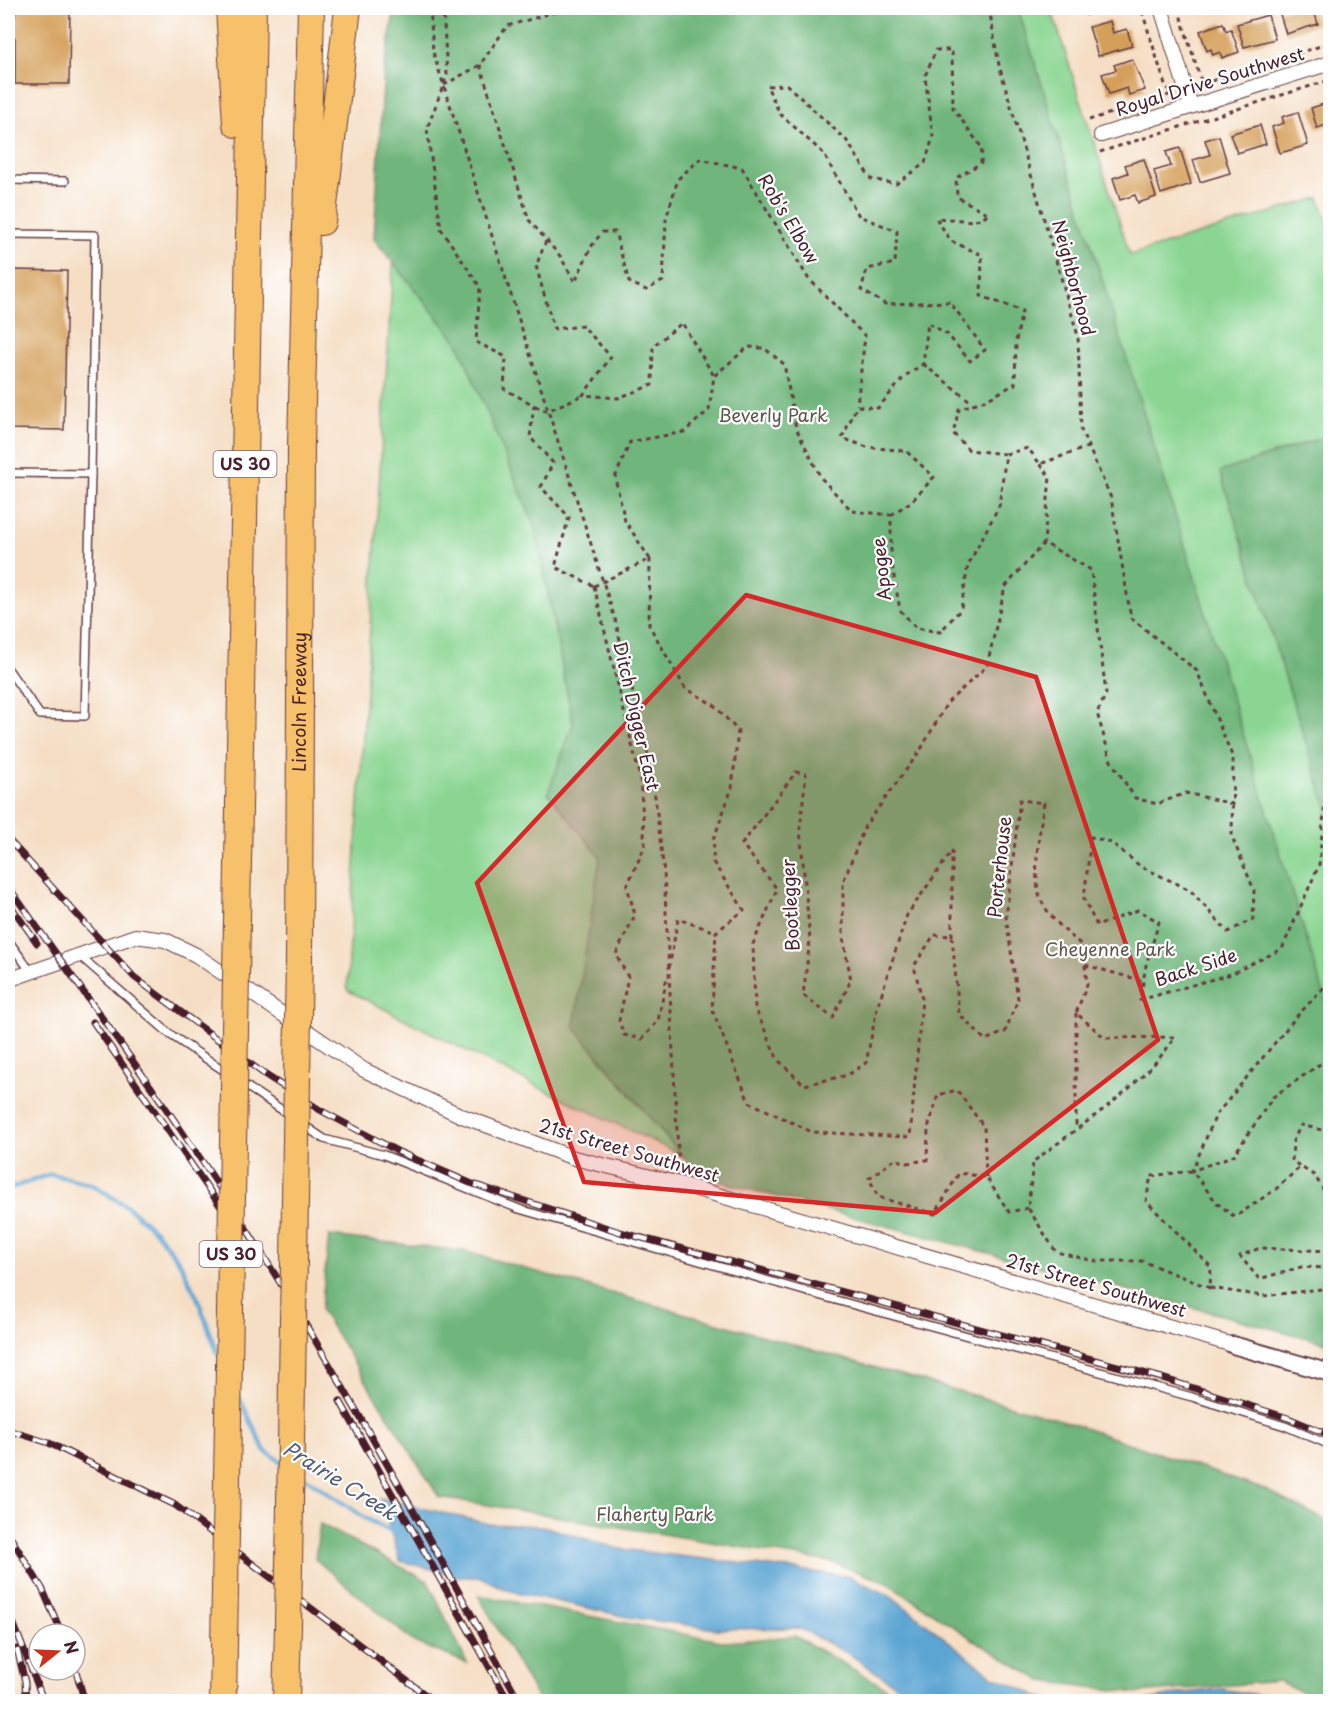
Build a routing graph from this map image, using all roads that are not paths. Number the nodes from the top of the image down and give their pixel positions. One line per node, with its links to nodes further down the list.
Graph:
1 (229, 8): 12 (highway)
2 (253, 8): 12 (highway, US 30)
3 (310, 8): 13 (highway, US 30)
4 (348, 8): 13 (highway)
5 (1161, 8): 7 (street)
6 (1330, 63): 7 (street, Royal Drive Southwest)
7 (1191, 106): 8 (street, Royal Drive Southwest)
8 (1101, 135)
9 (8, 180): 10 (lane)
10 (65, 181)
11 (8, 234): 15 (lane)
12 (248, 339): 24 (highway, US 30, bridge)
13 (301, 446): 25 (highway, Lincoln Freeway / US 30, bridge)
14 (8, 473): 15 (lane)
15 (91, 474): 16 (lane)
16 (8, 669)
17 (8, 940): 19 (lane)
18 (78, 954): 19 (street, 21st Street Southwest); 21 (street, 21st Street Southwest); 23 (lane)
19 (31, 972): 20 (street, 21st Street Southwest)
20 (8, 980)
21 (1233, 1345): 22 (street)
22 (1330, 1373)
23 (1330, 1445)
24 (223, 1701)
25 (286, 1701)

